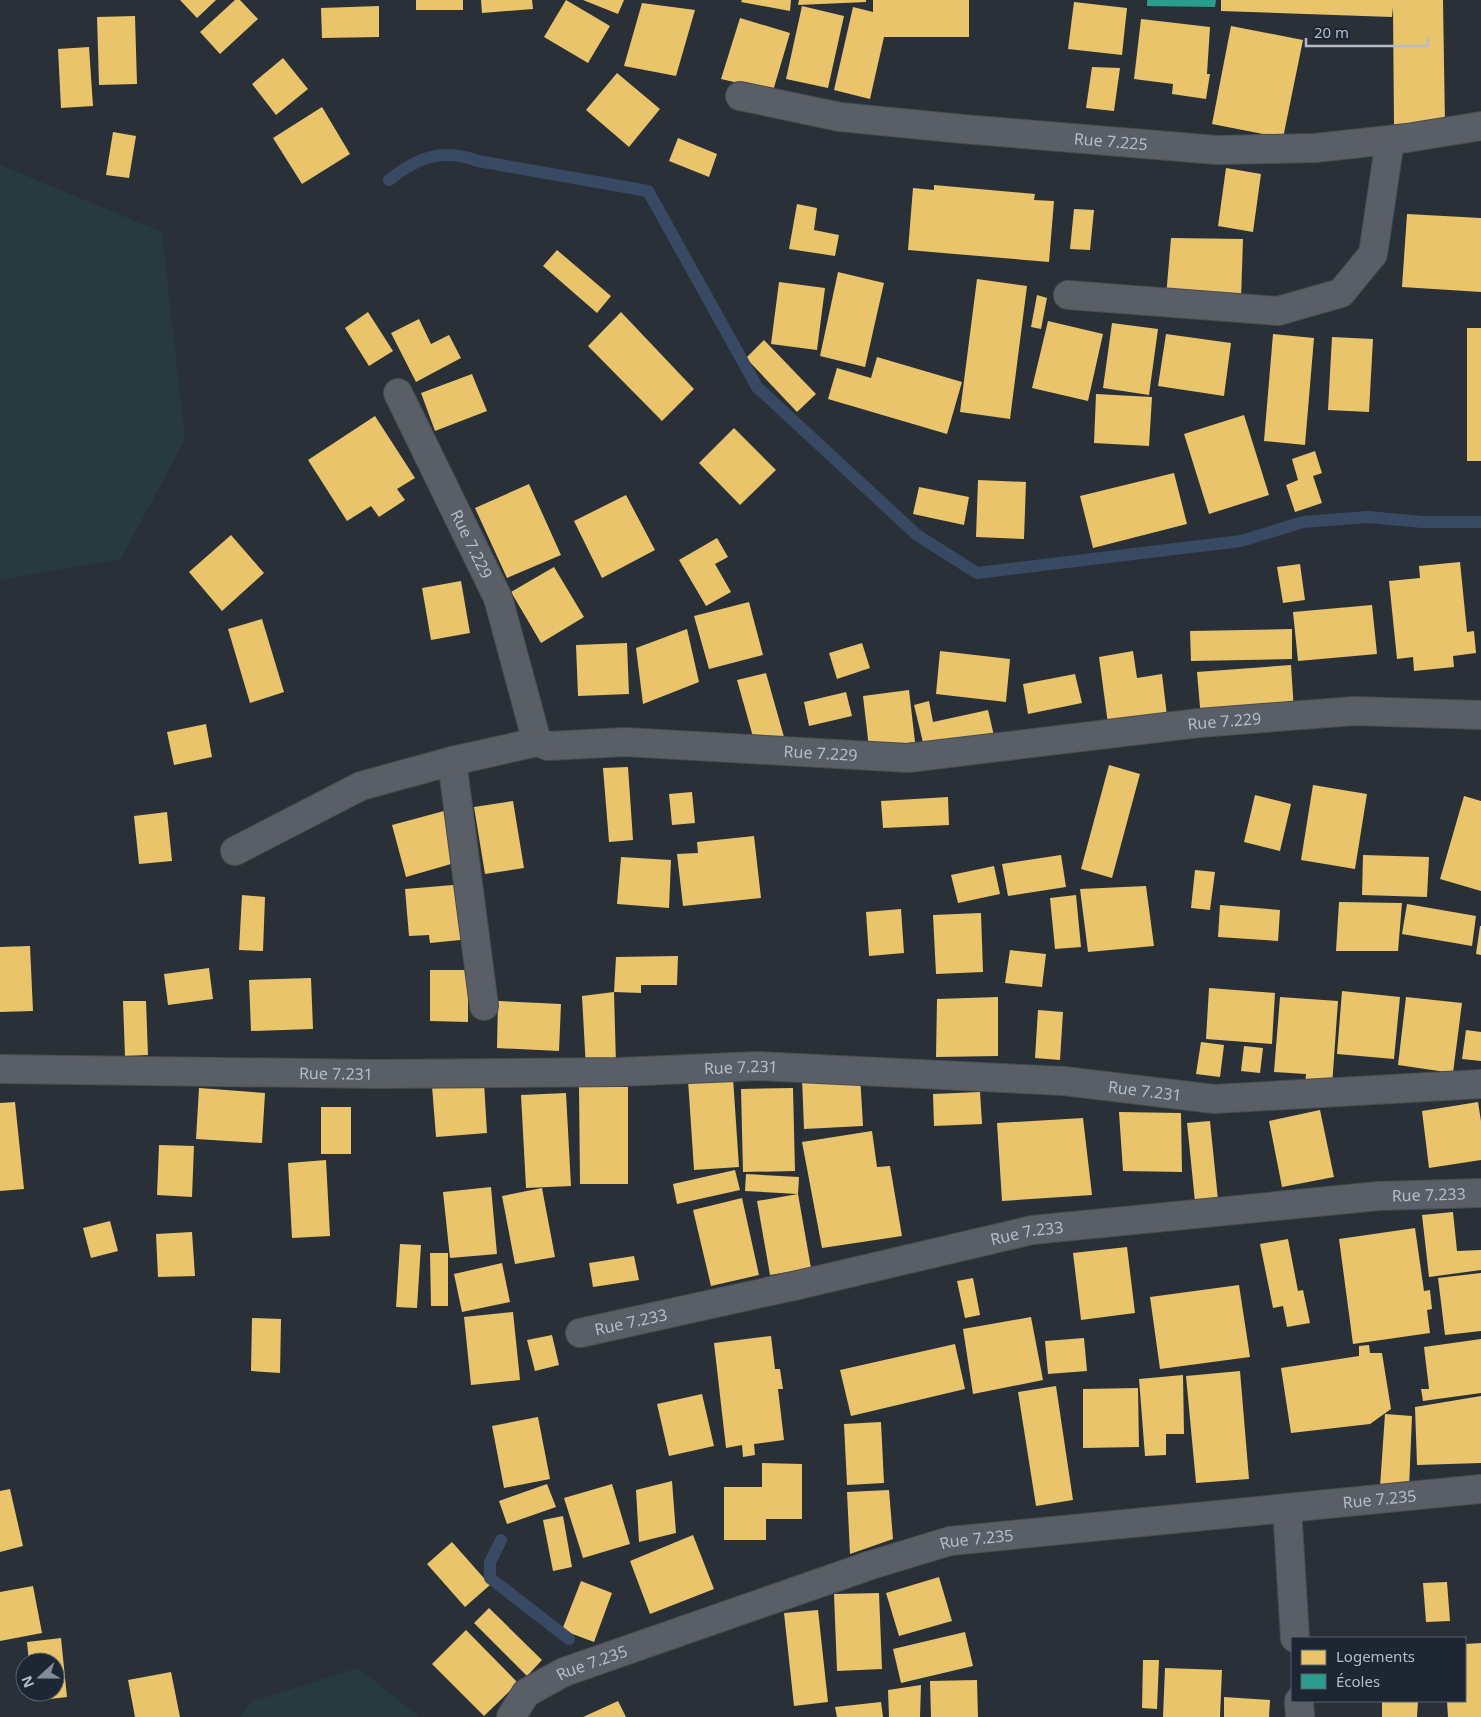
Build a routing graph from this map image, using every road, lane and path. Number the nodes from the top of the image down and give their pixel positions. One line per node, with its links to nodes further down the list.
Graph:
1 (740, 96): 3 (street, Rue 7.225)
2 (1481, 126): 3 (street, Rue 7.225)
3 (1390, 140): 4 (street)
4 (1068, 294)
5 (398, 393): 7 (street, Rue 7.229)
6 (1481, 715): 7 (street, Rue 7.229)
7 (538, 742): 8 (street)
8 (452, 761): 9 (street); 10 (street)
9 (236, 851)
10 (484, 1006)
11 (0, 1069): 12 (street, Rue 7.231)
12 (1481, 1084)
13 (1481, 1193): 14 (street, Rue 7.233)
14 (580, 1333)
15 (1481, 1489): 16 (street, Rue 7.235)
16 (1287, 1508): 17 (street); 19 (street, Rue 7.235)
17 (1295, 1637)
18 (1299, 1702): 20 (street)
19 (511, 1717)
20 (1300, 1717)

